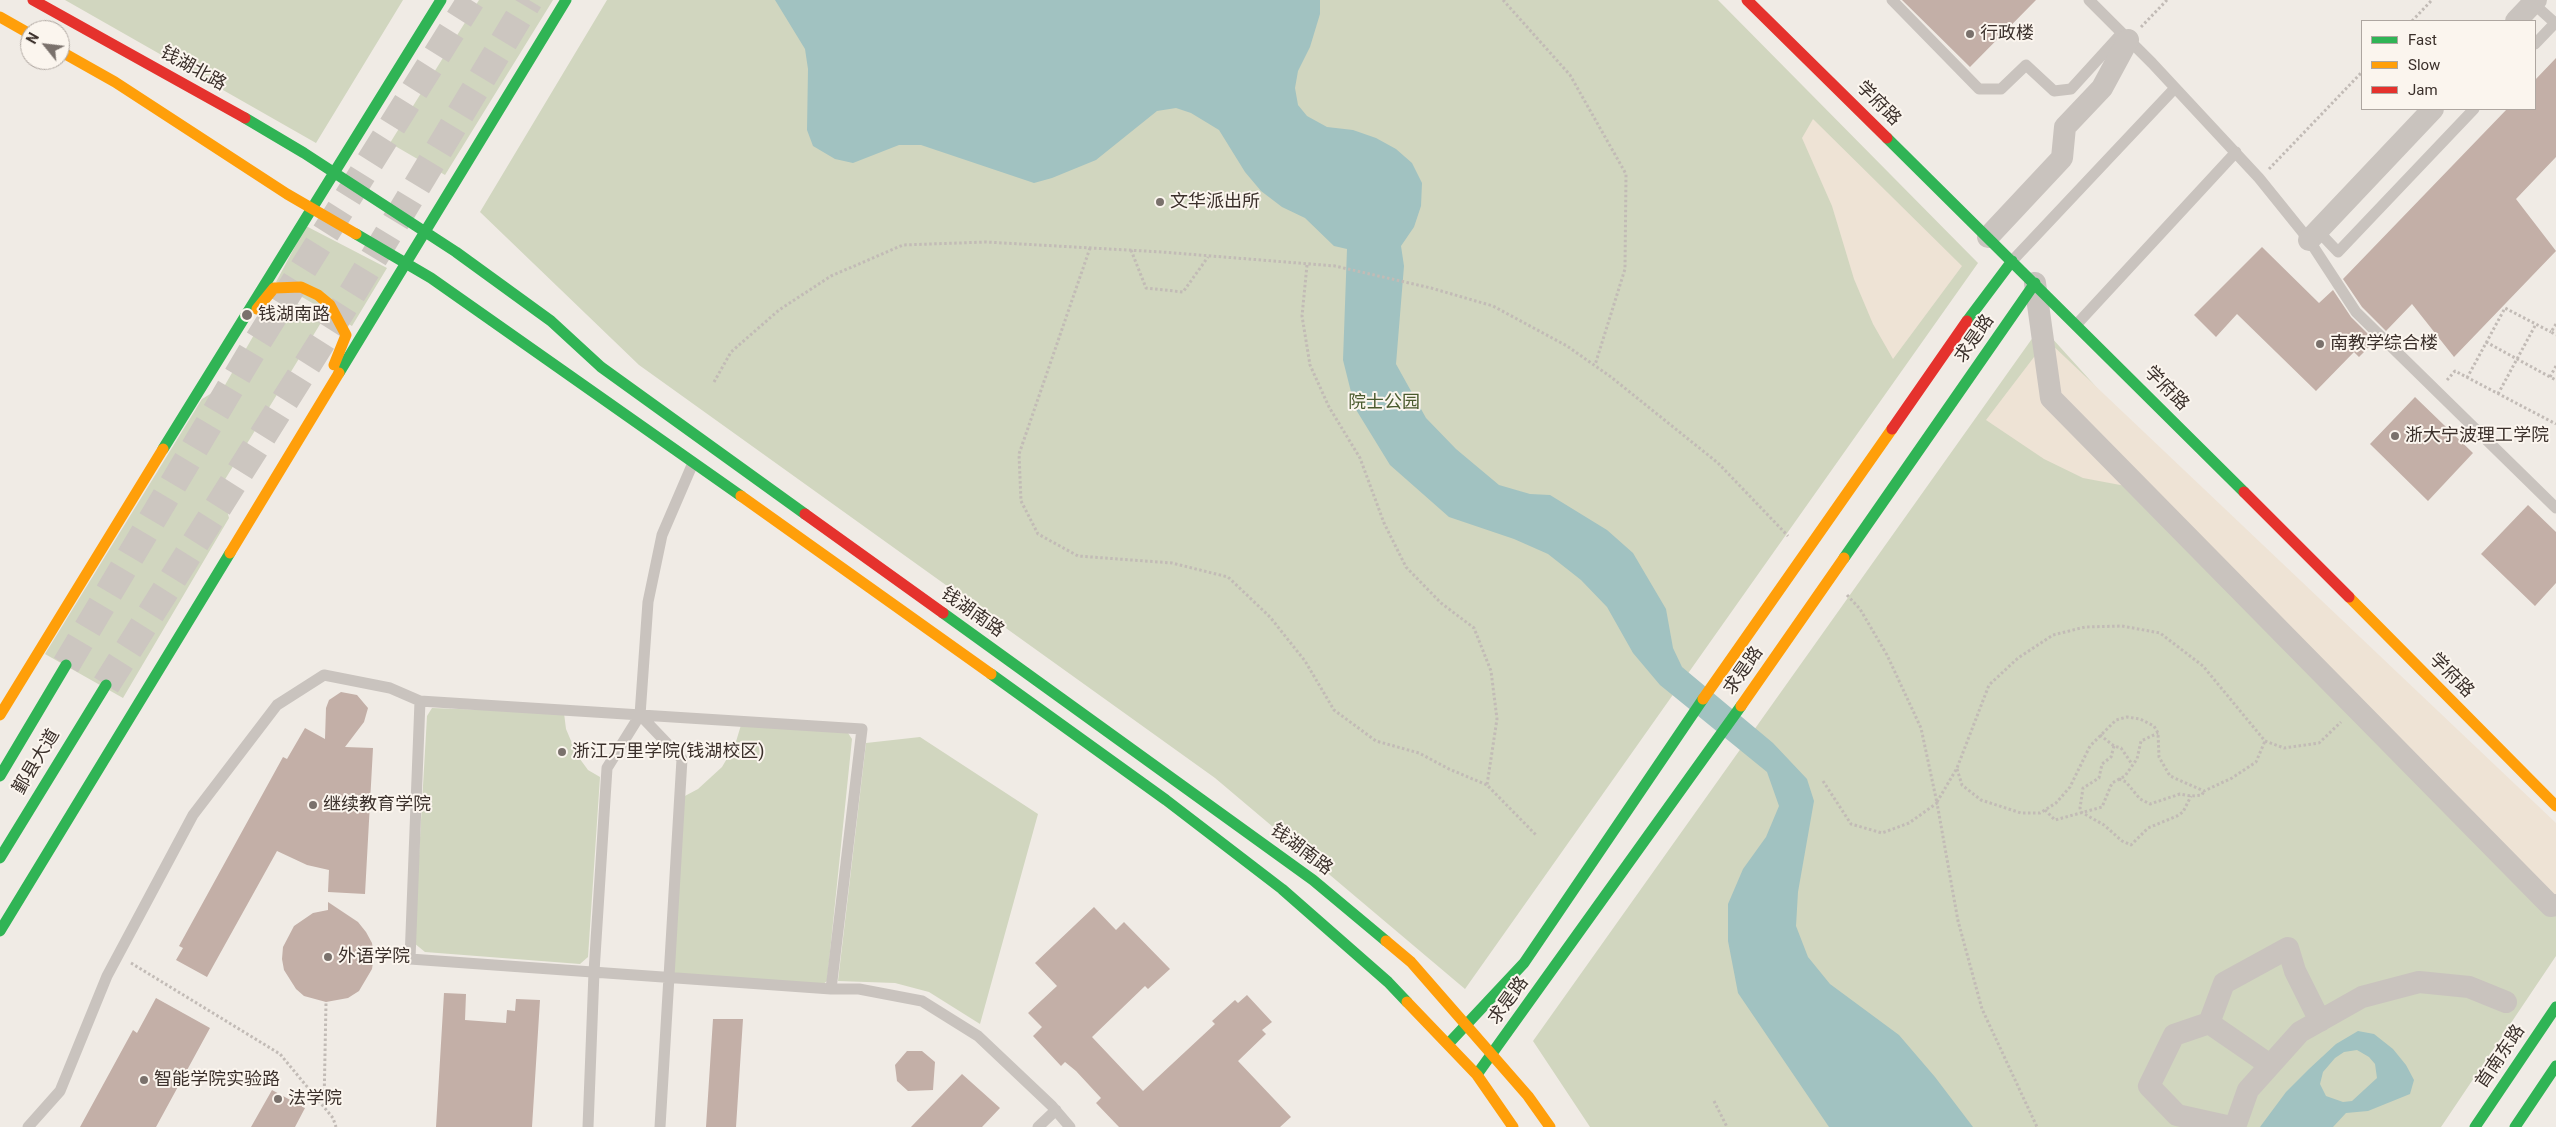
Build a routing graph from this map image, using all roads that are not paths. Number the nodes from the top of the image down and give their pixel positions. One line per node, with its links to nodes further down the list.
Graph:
1 (33, 0): 20 (main road, 钱湖北路)
2 (442, 0): 20 (main road)
3 (566, 0): 22 (main road)
4 (1747, 0): 23 (main road, 学府路)
5 (1892, 0): 12 (lane)
6 (2089, 0): 12 (lane)
7 (2536, 0): 9 (street)
8 (0, 17): 11 (main road)
9 (2519, 20)
10 (2519, 20): 13 (lane)
11 (20, 28)
12 (2125, 36): 15 (lane); 23 (street)
13 (2536, 43)
14 (70, 57): 21 (main road)
15 (2175, 88): 19 (lane); 25 (lane)
16 (2432, 110): 24 (street)
17 (2436, 110): 18 (lane)
18 (2473, 110)
19 (2236, 152): 24 (lane); 28 (lane)
20 (335, 171): 21 (main road); 22 (main road, 钱湖南路)
21 (311, 207): 26 (main road); 29 (main road)
22 (425, 231): 26 (main road); 50 (main road, 钱湖南路)
23 (1988, 237): 25 (main road, 学府路)
24 (2309, 240): 32 (lane)
25 (2012, 261): 27 (main road, 学府路); 50 (main road, 求是路)
26 (406, 264): 30 (main road); 31 (main road)
27 (2035, 283): 28 (main road, 学府路); 41 (street); 52 (main road, 求是路)
28 (2077, 324): 39 (main road, 学府路)
29 (216, 362): 30 (main road); 36 (main road)
30 (315, 413): 42 (main road)
31 (693, 463): 37 (lane); 51 (main road)
32 (2556, 508)
33 (66, 665): 38 (main road, 鄞县大道)
34 (106, 685): 40 (main road, 鄞县大道)
35 (420, 701): 37 (lane); 43 (lane); 57 (lane)
36 (0, 715)
37 (640, 715): 43 (lane); 44 (lane); 45 (lane)
38 (0, 776)
39 (2556, 806)
40 (0, 858)
41 (2556, 905)
42 (0, 931)
43 (594, 972): 44 (lane); 58 (lane)
44 (670, 978): 45 (lane); 59 (lane)
45 (831, 990): 56 (lane)
46 (2506, 1002): 48 (street)
47 (2556, 1007): 65 (main road, 首南东路)
48 (2320, 1021): 49 (street); 53 (street)
49 (2209, 1023): 53 (street); 64 (street)
50 (1466, 1024): 51 (main road, 求是路); 52 (main road, 钱湖南路)
51 (1447, 1044): 55 (main road)
52 (1492, 1054): 55 (main road, 求是路); 63 (main road, 钱湖南路)
53 (2270, 1065): 64 (street)
54 (2556, 1066): 66 (main road)
55 (1476, 1075): 62 (main road)
56 (1056, 1110): 60 (lane); 61 (lane)
57 (28, 1127)
58 (588, 1127)
59 (660, 1127)
60 (1038, 1127)
61 (1070, 1127)
62 (1513, 1127)
63 (1550, 1127)
64 (2233, 1127)
65 (2475, 1127)
66 (2515, 1127)

